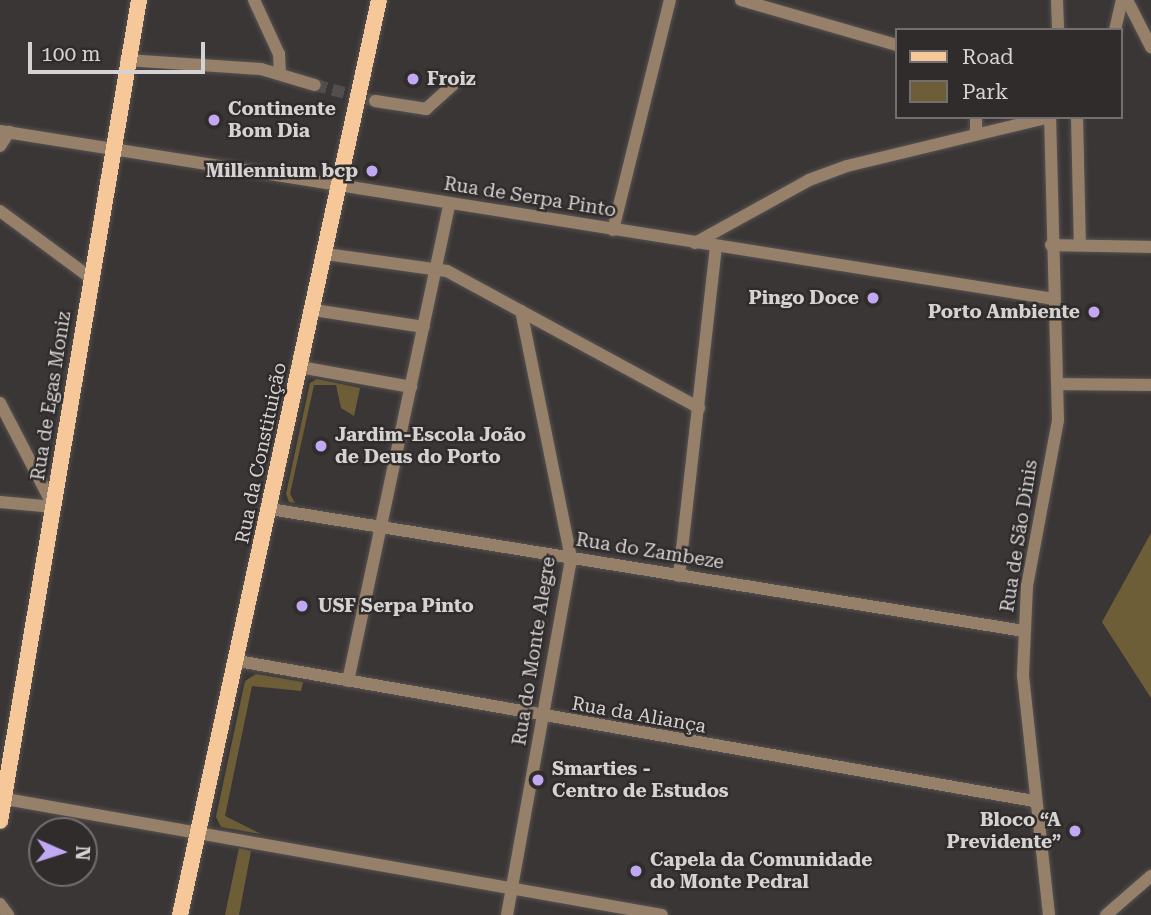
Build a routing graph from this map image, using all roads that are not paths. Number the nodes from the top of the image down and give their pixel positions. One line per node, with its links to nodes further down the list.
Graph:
1 (139, 0): 12 (main road, Rua de Egas Moniz)
2 (254, 0): 13 (street)
3 (379, 0): 25 (main road, Rua da Constituição)
4 (670, 0): 28 (street)
5 (741, 0): 10 (street)
6 (1058, 0): 8 (street)
7 (1125, 0): 9 (street); 11 (street)
8 (1058, 28)
9 (1116, 28)
10 (895, 45)
11 (1151, 47)
12 (126, 60): 13 (street); 24 (main road, Rua de Egas Moniz)
13 (280, 73): 15 (street)
14 (454, 84): 16 (street)
15 (315, 85)
16 (375, 101)
17 (976, 119): 22 (street)
18 (1041, 119): 22 (street)
19 (1050, 119): 30 (street, Rua de São Dinis)
20 (1077, 119): 31 (street)
21 (4, 132): 23 (street); 24 (street, Rua de Serpa Pinto)
22 (976, 134): 29 (street)
23 (0, 146)
24 (111, 151): 25 (street, Rua de Serpa Pinto); 36 (main road, Rua de Egas Moniz)
25 (340, 186): 26 (street, Rua de Serpa Pinto); 34 (main road, Rua da Constituição)
26 (449, 204): 28 (street, Rua de Serpa Pinto); 35 (street)
27 (0, 211): 36 (street)
28 (613, 230): 29 (street, Rua de Serpa Pinto)
29 (695, 243): 32 (street, Rua de Serpa Pinto)
30 (1051, 245): 31 (street); 37 (street, Rua de São Dinis)
31 (1080, 245): 33 (street)
32 (716, 246): 37 (street, Rua de Serpa Pinto); 46 (street)
33 (1151, 247)
34 (326, 254): 35 (street); 38 (main road, Rua da Constituição)
35 (437, 270): 39 (street); 40 (street)
36 (91, 278): 48 (main road, Rua de Egas Moniz)
37 (1054, 299): 42 (street, Rua de São Dinis)
38 (314, 310): 40 (street); 41 (main road, Rua da Constituição)
39 (521, 311): 46 (street); 51 (street, Rua do Monte Alegre)
40 (424, 327): 44 (street)
41 (300, 367): 44 (street); 49 (main road, Rua da Constituição)
42 (1057, 384): 43 (street); 53 (street, Rua de São Dinis)
43 (1151, 386)
44 (411, 387): 50 (street)
45 (0, 402): 48 (street)
46 (699, 408): 52 (street)
47 (0, 502): 48 (street)
48 (54, 507): 57 (main road, Rua de Egas Moniz)
49 (270, 509): 50 (street, Rua do Zambeze); 54 (main road, Rua da Constituição)
50 (381, 526): 51 (street, Rua do Zambeze); 55 (street)
51 (571, 558): 52 (street, Rua do Zambeze); 56 (street, Rua do Monte Alegre)
52 (680, 576): 53 (street, Rua do Zambeze)
53 (1024, 631): 58 (street, Rua de São Dinis)
54 (238, 661): 55 (street, Rua da Aliança); 60 (main road, Rua da Constituição)
55 (348, 681): 56 (street, Rua da Aliança)
56 (543, 717): 58 (street, Rua da Aliança); 62 (street, Rua do Monte Alegre)
57 (2, 798): 59 (main road, Rua de Egas Moniz); 60 (street)
58 (1034, 801): 68 (street, Rua de São Dinis)
59 (0, 821)
60 (198, 834): 62 (street); 65 (main road, Rua da Constituição)
61 (1151, 876): 69 (street)
62 (511, 889): 66 (street, Rua do Monte Alegre); 67 (street)
63 (0, 904): 64 (street)
64 (8, 915)
65 (180, 915)
66 (507, 915)
67 (662, 915)
68 (1049, 915)
69 (1106, 915)

